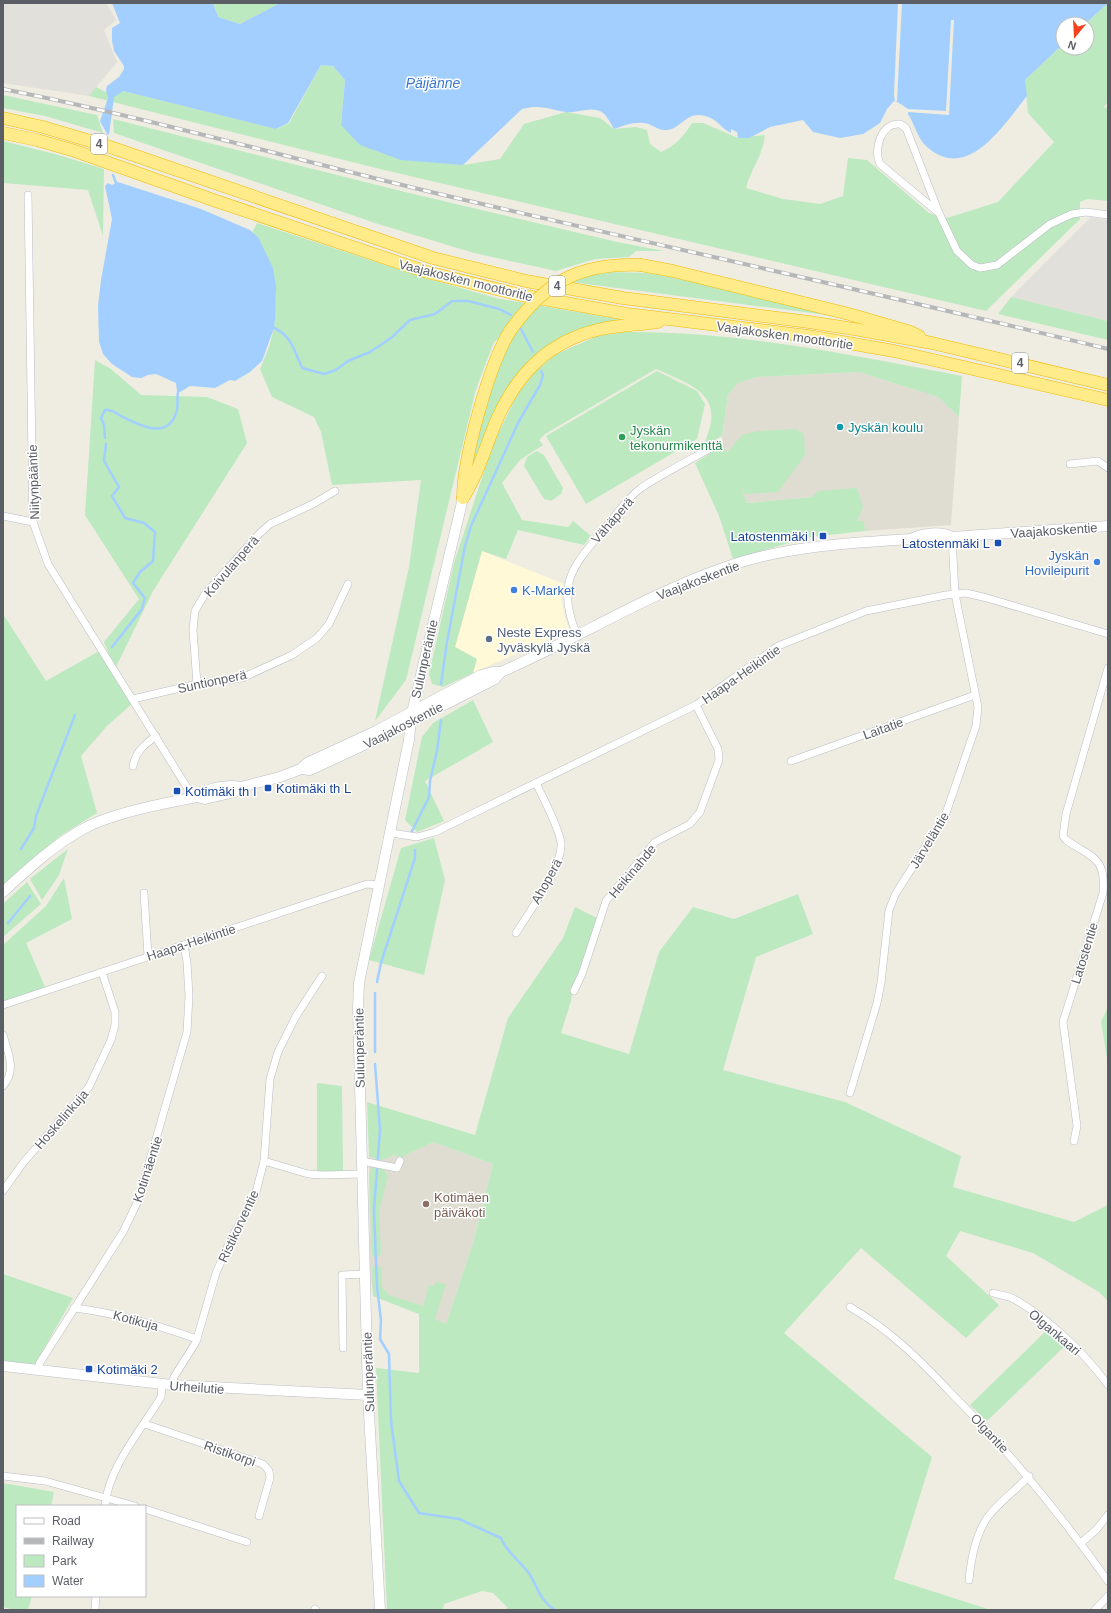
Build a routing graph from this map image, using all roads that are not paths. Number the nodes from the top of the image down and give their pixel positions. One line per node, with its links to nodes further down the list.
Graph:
1 (3, 118): 7 (highway, Vaajakosken moottoritie / 4)
2 (3, 133): 6 (highway, Vaajakosken moottoritie / 4)
3 (28, 194): 16 (street, Niitynpääntie)
4 (939, 213): 4 (street); 5 (street)
5 (1108, 215)
6 (671, 320): 9 (highway, Vaajakosken moottoritie / 4); 14 (highway)
7 (932, 344): 8 (highway, Vaajakosken moottoritie / 4); 14 (highway, bridge)
8 (1108, 385)
9 (1108, 400)
10 (718, 444): 22 (street, Vähäperä)
11 (1070, 464): 12 (street)
12 (1108, 468)
13 (335, 491): 24 (street, Koivulanperä)
14 (463, 498): 28 (street, Sulunperäntie)
15 (3, 516): 16 (street)
16 (33, 522): 26 (street, Niitynpääntie)
17 (1108, 526): 18 (street, Vaajakoskentie)
18 (952, 537): 20 (street, Järveläntie); 22 (street, Vaajakoskentie)
19 (348, 584): 24 (street, Suntionperä)
20 (955, 594): 21 (street, Haapa-Heikintie); 25 (street, Järveläntie); 27 (street, Haapa-Heikintie)
21 (1108, 634)
22 (577, 636): 28 (street, Vaajakoskentie)
23 (1108, 668): 48 (street, Latostentie)
24 (197, 684): 26 (street, Suntionperä)
25 (975, 695): 30 (street, Laitatie); 47 (street, Järveläntie)
26 (133, 699): 29 (street, Niitynpääntie)
27 (696, 705): 32 (street, Haapa-Heikintie); 43 (street, Heikinahde)
28 (411, 716): 33 (street, Vaajakoskentie); 34 (street, Sulunperäntie)
29 (156, 736): 31 (street); 33 (street, Niitynpääntie)
30 (791, 761)
31 (132, 766)
32 (536, 783): 34 (street, Haapa-Heikintie); 38 (street, Ahoperä)
33 (195, 797): 36 (street, Vaajakoskentie)
34 (391, 833): 35 (street, Sulunperäntie)
35 (379, 885): 39 (street, Haapa-Heikintie); 50 (street, Sulunperäntie)
36 (3, 892)
37 (144, 893): 40 (street)
38 (516, 933)
39 (184, 945): 40 (street, Haapa-Heikintie); 57 (street, Kotimäentie)
40 (148, 956): 41 (street, Haapa-Heikintie)
41 (102, 972): 44 (street, Haapa-Heikintie); 53 (street, Hoskelinkuja)
42 (322, 976): 49 (street, Ristikorventie)
43 (574, 991)
44 (3, 1005)
45 (3, 1035): 46 (street)
46 (3, 1086)
47 (850, 1093)
48 (1074, 1141)
49 (264, 1161): 52 (street); 58 (street, Ristikorventie)
50 (362, 1161): 51 (street); 52 (street, Sulunperäntie)
51 (400, 1161)
52 (362, 1174): 54 (street, Sulunperäntie)
53 (3, 1190)
54 (365, 1274): 59 (street); 64 (street, Sulunperäntie)
55 (993, 1293): 63 (street, Olgankaari)
56 (850, 1307): 67 (street, Olgantie)
57 (74, 1308): 58 (street, Kotikuja); 61 (street, Kotimäentie)
58 (197, 1339): 62 (street, Ristikorventie)
59 (343, 1348)
60 (3, 1366): 61 (street, Urheilutie)
61 (39, 1372): 62 (street, Urheilutie)
62 (167, 1385): 64 (street, Urheilutie); 65 (street, Ristikorventie)
63 (1108, 1385)
64 (368, 1395): 81 (street, Sulunperäntie)
65 (145, 1424): 68 (street, Ristikorventie); 73 (street, Ristikorpi)
66 (3, 1476): 68 (street)
67 (1029, 1476): 75 (street, Olgantie); 76 (street)
68 (106, 1496): 69 (street, Ristikorventie); 70 (street)
69 (105, 1505)
70 (132, 1505)
71 (146, 1509): 74 (street)
72 (1108, 1515): 75 (street)
73 (259, 1516)
74 (247, 1542)
75 (1081, 1543): 77 (street, Olgantie)
76 (969, 1580)
77 (1108, 1581)
78 (1108, 1596): 82 (street)
79 (96, 1597): 80 (street)
80 (95, 1610)
81 (380, 1610)
82 (1095, 1610)

